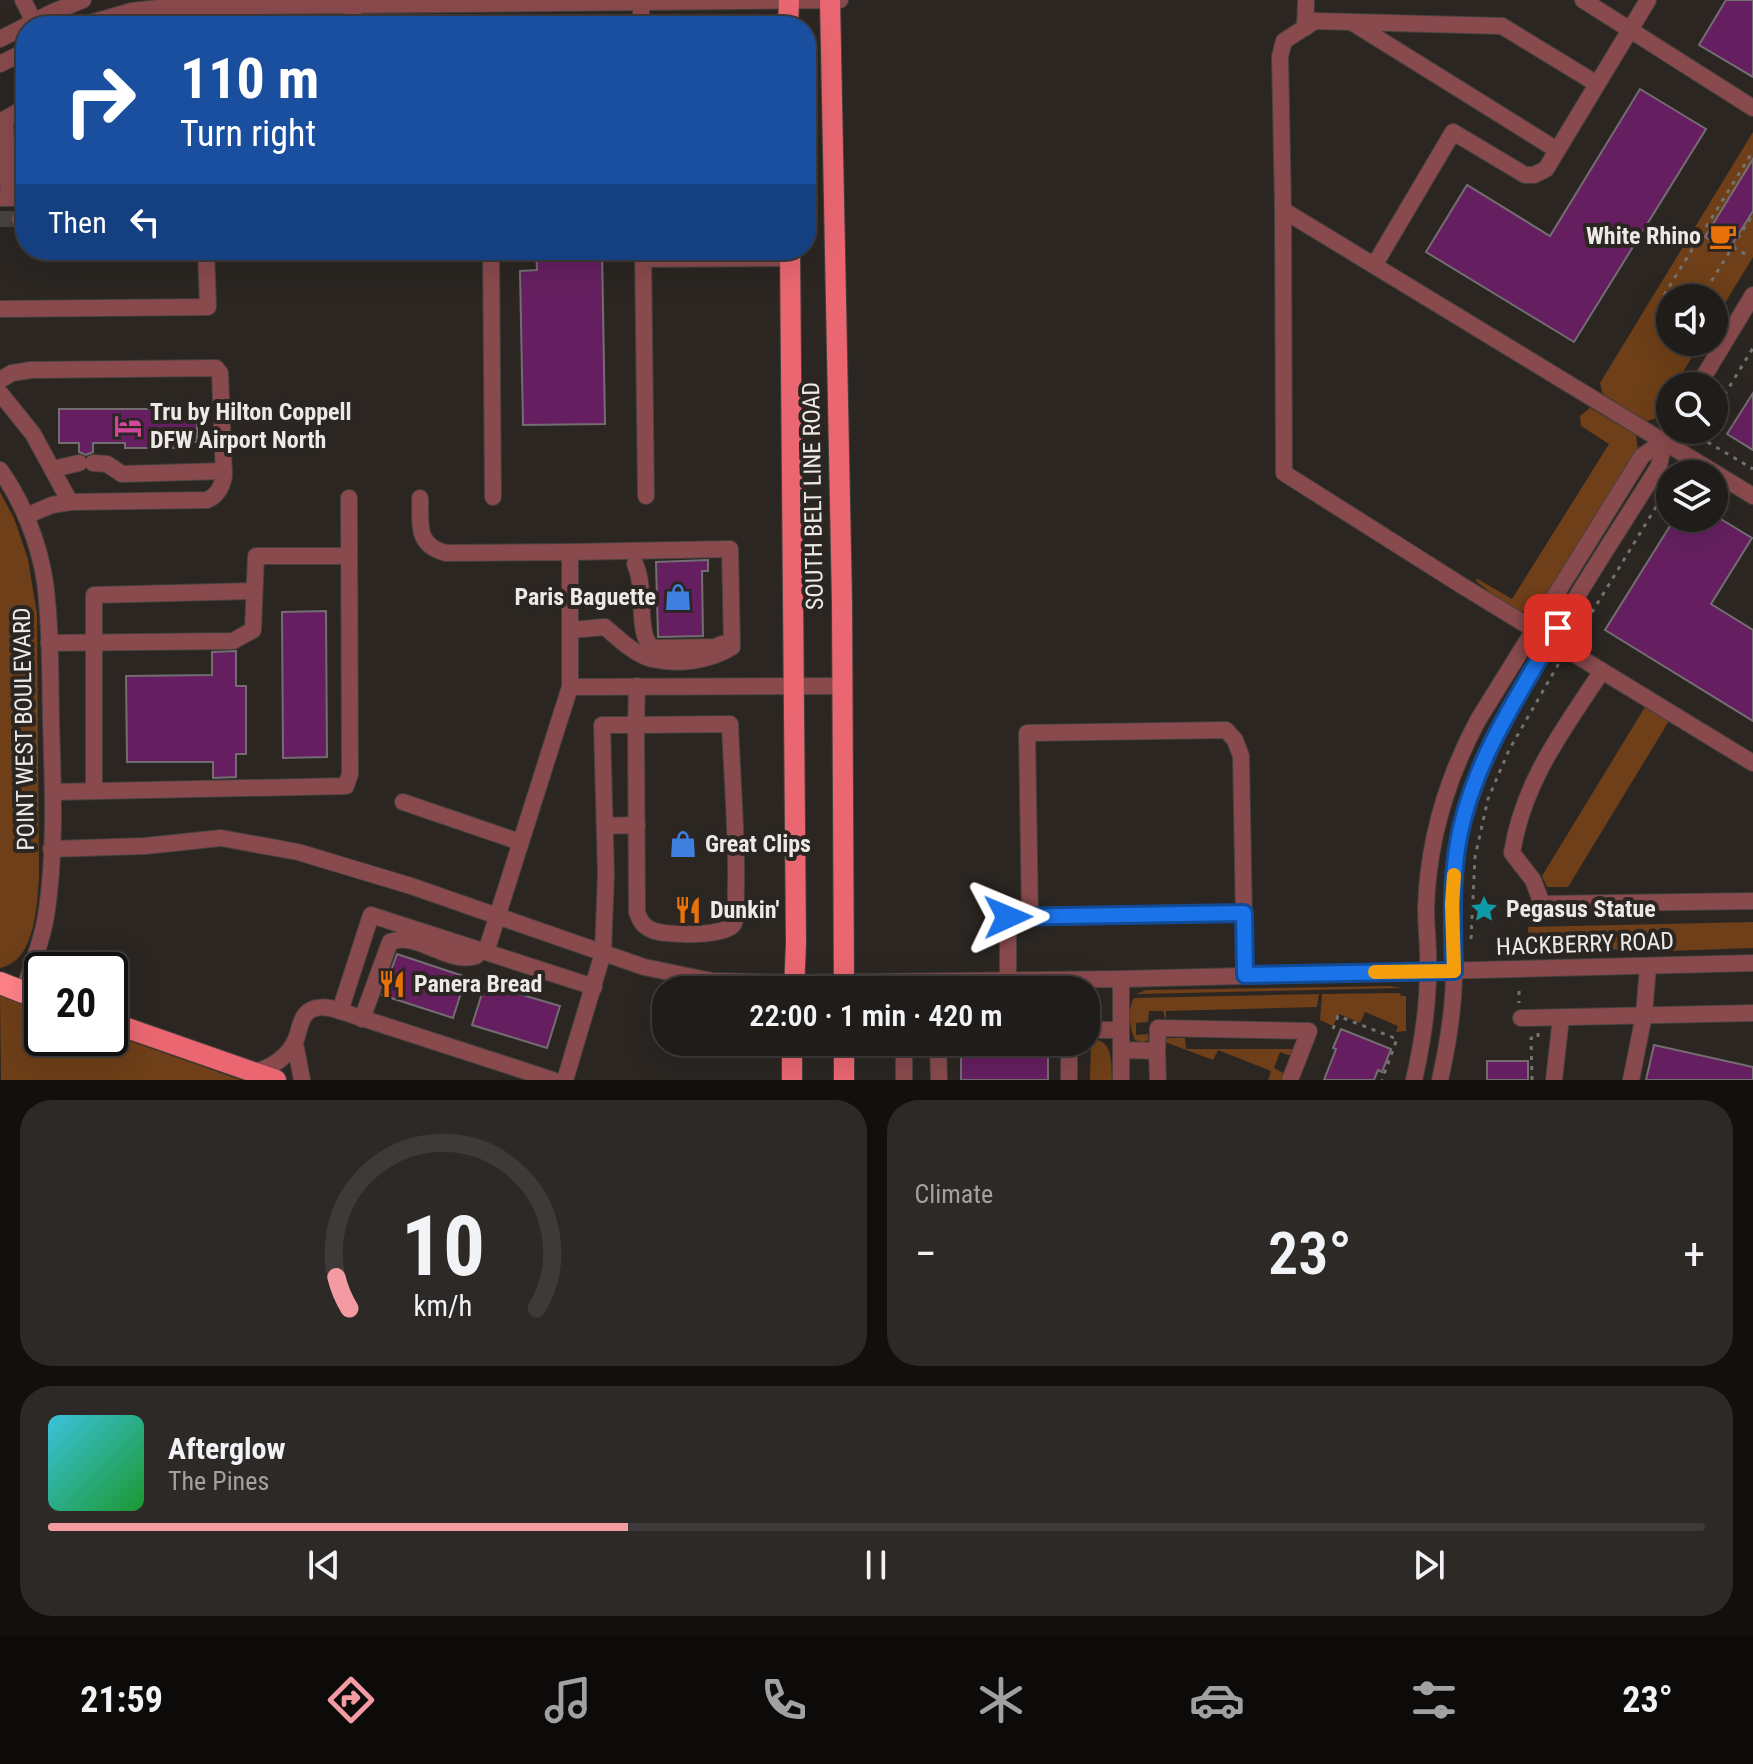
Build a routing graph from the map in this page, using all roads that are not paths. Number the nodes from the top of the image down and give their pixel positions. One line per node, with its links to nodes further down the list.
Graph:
1 (83, 0): 10 (street)
2 (789, 0): 3 (street); 9 (street)
3 (830, 0): 4 (street); 59 (main road, SOUTH BELT LINE ROAD)
4 (840, 0)
5 (1306, 0): 13 (street)
6 (1583, 0): 14 (street)
7 (1648, 0): 14 (street)
8 (353, 2): 9 (street); 11 (street)
9 (641, 2)
10 (51, 16)
11 (115, 16)
12 (1352, 22): 13 (street); 15 (street); 18 (street)
13 (1305, 28): 20 (street)
14 (1630, 30): 15 (street); 16 (street)
15 (1597, 84): 18 (street)
16 (1753, 108)
17 (3, 122): 19 (street)
18 (1557, 150): 25 (street)
19 (4, 198)
20 (1283, 210): 25 (street); 49 (street)
21 (206, 260): 27 (street)
22 (491, 260): 40 (street)
23 (643, 260): 38 (street)
24 (790, 260): 58 (main road, SOUTH BELT LINE ROAD)
25 (1375, 264): 31 (street)
26 (1753, 295): 28 (street)
27 (0, 309)
28 (1706, 372)
29 (0, 380): 37 (street)
30 (0, 393): 35 (street)
31 (1656, 430)
32 (1657, 444): 49 (street)
33 (1665, 444): 51 (street)
34 (1678, 444): 39 (street)
35 (53, 469): 37 (street); 43 (street)
36 (0, 470): 44 (street, POINT WEST BOULEVARD)
37 (224, 471): 43 (street)
38 (646, 496)
39 (1753, 496)
40 (493, 497)
41 (349, 498): 46 (street)
42 (420, 498): 45 (street)
43 (70, 502): 44 (street)
44 (26, 516): 53 (street, POINT WEST BOULEVARD)
45 (570, 552): 47 (street); 50 (street)
46 (349, 556): 48 (street); 63 (street)
47 (635, 557): 52 (street); 52 (street); 55 (street)
48 (254, 591): 54 (street); 54 (street)
49 (1534, 629): 51 (street); 79 (street)
50 (571, 630): 55 (street); 60 (street)
51 (1551, 639): 56 (street); 80 (street)
52 (732, 640): 55 (street)
53 (49, 643): 54 (street); 64 (street, POINT WEST BOULEVARD)
54 (93, 644): 63 (street)
55 (637, 651)
56 (1602, 671): 62 (street); 70 (street)
57 (637, 686): 58 (street); 60 (street); 61 (street)
58 (794, 686): 59 (street); 83 (main road, SOUTH BELT LINE ROAD)
59 (842, 686): 84 (main road, SOUTH BELT LINE ROAD)
60 (570, 687): 68 (street)
61 (636, 725): 66 (street); 66 (street); 67 (street)
62 (1753, 763)
63 (94, 791): 64 (street)
64 (53, 792): 69 (street, POINT WEST BOULEVARD)
65 (403, 802): 68 (street)
66 (637, 825): 67 (street)
67 (605, 826): 76 (street)
68 (520, 842): 72 (street)
69 (51, 849): 72 (street, HACKBERRY ROAD); 74 (street, POINT WEST BOULEVARD)
70 (1753, 901)
71 (1244, 913): 73 (street); 73 (street); 81 (street)
72 (497, 916): 75 (street); 76 (street, HACKBERRY ROAD)
73 (1030, 917): 85 (street)
74 (40, 952)
75 (483, 952): 89 (street); 91 (street); 96 (street)
76 (603, 953): 82 (street, HACKBERRY ROAD); 89 (street)
77 (1753, 963): 78 (street, HACKBERRY ROAD)
78 (1648, 966): 80 (street, HACKBERRY ROAD); 93 (street)
79 (1428, 971): 80 (street, HACKBERRY ROAD); 81 (street, HACKBERRY ROAD); 121 (street)
80 (1454, 971): 122 (street)
81 (1245, 975): 86 (street, HACKBERRY ROAD)
82 (688, 976)
83 (794, 976)
84 (844, 976)
85 (1006, 976)
86 (1121, 979): 87 (street, HACKBERRY ROAD); 99 (street)
87 (1100, 980)
88 (0, 983): 90 (highway)
89 (594, 987): 112 (street)
90 (24, 992)
91 (340, 1011): 96 (street); 100 (street)
92 (1753, 1013): 93 (street)
93 (1644, 1015): 95 (street); 124 (street)
94 (1521, 1018): 95 (street)
95 (1561, 1018): 123 (street)
96 (362, 1019): 111 (street)
97 (128, 1028): 108 (main road)
98 (1100, 1030): 99 (street)
99 (1121, 1030): 101 (street)
100 (295, 1043): 108 (street); 110 (street)
101 (1121, 1050): 102 (street); 118 (street)
102 (1157, 1051): 119 (street); 120 (street)
103 (792, 1056): 113 (main road)
104 (844, 1056): 114 (main road)
105 (904, 1056): 115 (street)
106 (938, 1056): 116 (street)
107 (1069, 1056): 117 (street)
108 (253, 1072): 109 (main road)
109 (276, 1080)
110 (302, 1080)
111 (553, 1080)
112 (565, 1080)
113 (792, 1080)
114 (844, 1080)
115 (904, 1080)
116 (939, 1080)
117 (1069, 1080)
118 (1121, 1080)
119 (1158, 1080)
120 (1290, 1080)
121 (1414, 1080)
122 (1440, 1080)
123 (1554, 1080)
124 (1631, 1080)

